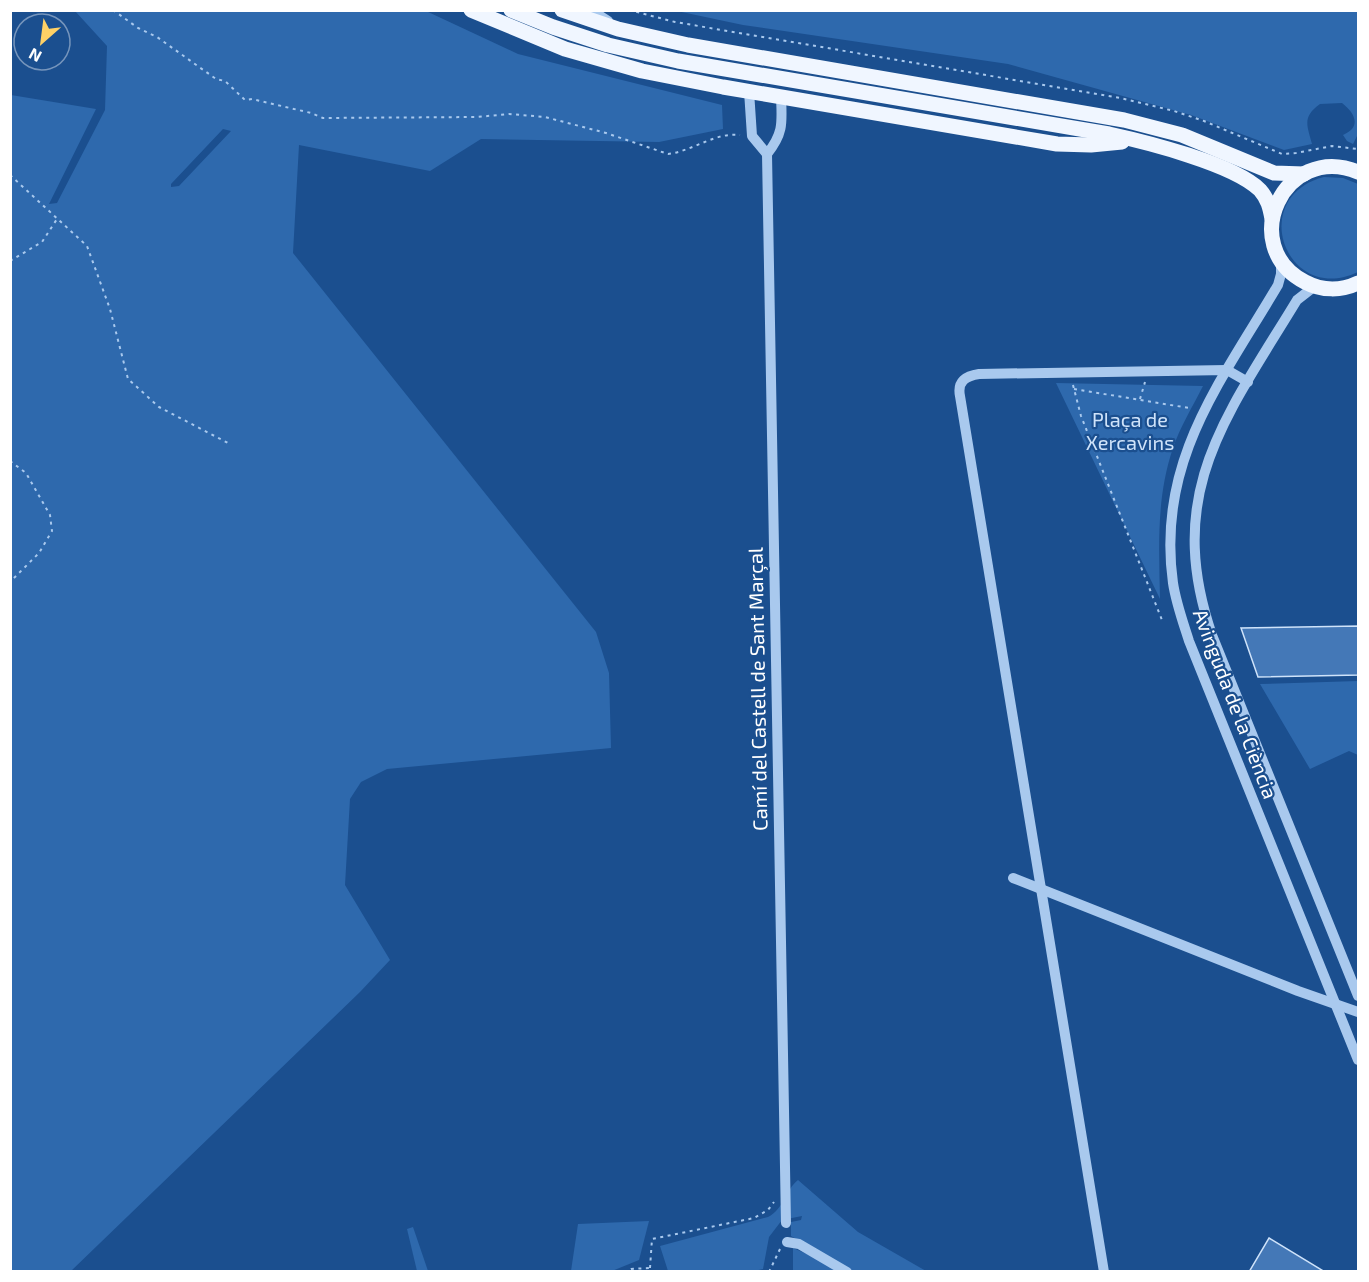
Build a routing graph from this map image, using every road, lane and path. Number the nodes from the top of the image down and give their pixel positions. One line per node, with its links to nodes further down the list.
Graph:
1 (113, 10): 10 (path)
2 (471, 10): 8 (main road)
3 (511, 10): 11 (main road)
4 (562, 10): 7 (main road)
5 (591, 10): 7 (street)
6 (629, 10): 13 (path)
7 (618, 28): 17 (main road)
8 (749, 91): 9 (main road); 10 (street)
9 (781, 97): 11 (main road); 14 (street, Camí del Castell de Sant Marçal)
10 (752, 136): 14 (street)
11 (1137, 140): 20 (main road)
12 (1359, 143): 13 (path)
13 (1357, 152): 15 (main road)
14 (767, 154): 42 (street, Camí del Castell de Sant Marçal)
15 (1343, 168): 16 (main road); 17 (main road)
16 (1359, 172)
17 (1304, 174): 20 (main road)
18 (10, 176): 19 (path)
19 (57, 219): 22 (path); 32 (path)
20 (1272, 219): 21 (main road)
21 (1281, 260): 24 (main road); 25 (street, Avinguda de la Ciència)
22 (10, 261)
23 (1359, 283): 24 (main road)
24 (1315, 286): 28 (street, Avinguda de la Ciència)
25 (1227, 370): 28 (street); 37 (street); 39 (street, Avinguda de la Ciència)
26 (1146, 378): 30 (path)
27 (1073, 379): 29 (path)
28 (1248, 382): 38 (street, Avinguda de la Ciència)
29 (1074, 389): 30 (path); 35 (path)
30 (1140, 399): 31 (path)
31 (1189, 408)
32 (228, 443)
33 (10, 461): 34 (path)
34 (10, 582)
35 (1162, 620)
36 (1013, 878): 37 (street)
37 (1041, 889): 39 (street); 50 (street)
38 (1359, 996)
39 (1337, 1006): 40 (street); 41 (street, Avinguda de la Ciència)
40 (1359, 1012)
41 (1359, 1060)
42 (785, 1188): 43 (street, Camí del Castell de Sant Marçal); 45 (path)
43 (786, 1223)
44 (785, 1242): 48 (path); 49 (street)
45 (650, 1268): 46 (path); 47 (path)
46 (624, 1272)
47 (652, 1272)
48 (769, 1272)
49 (847, 1272)
50 (1104, 1272)

